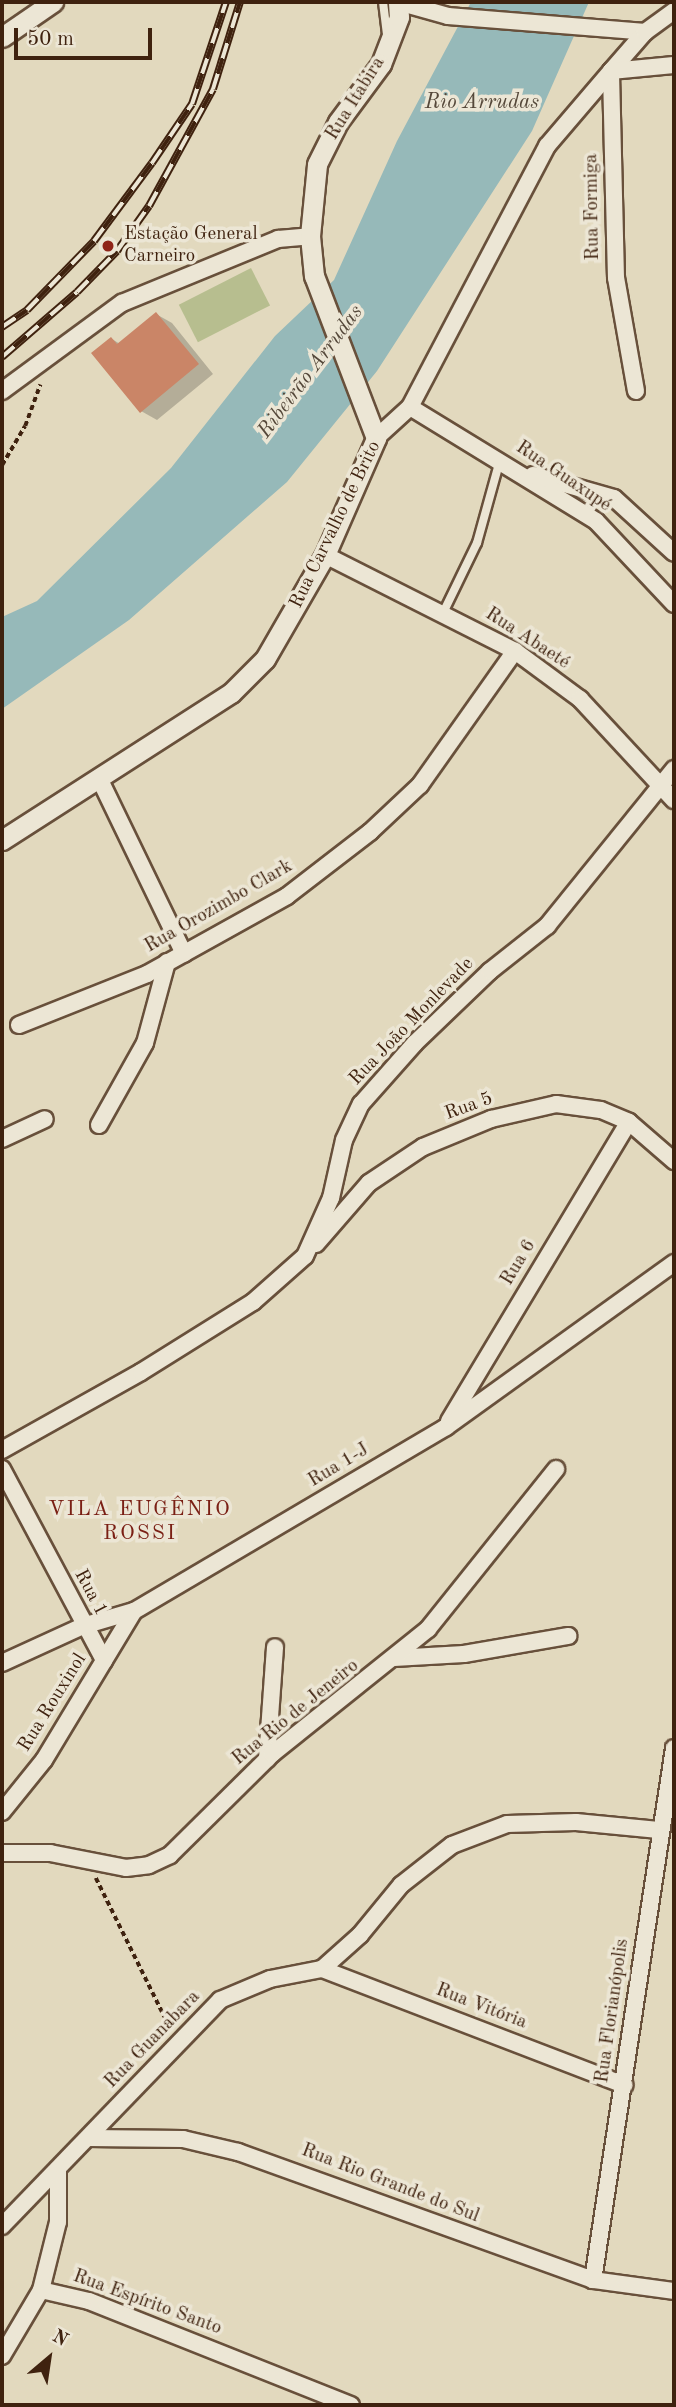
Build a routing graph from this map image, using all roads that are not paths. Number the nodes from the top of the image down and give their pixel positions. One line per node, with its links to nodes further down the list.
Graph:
1 (53, 2): 6 (street)
2 (383, 2): 7 (lane)
3 (406, 3): 5 (street); 7 (street, Rua Itabira)
4 (674, 11): 5 (street)
5 (645, 32): 9 (street)
6 (2, 37)
7 (387, 47): 10 (street, Rua Itabira)
8 (674, 65): 9 (street)
9 (611, 71): 12 (street, Rua Formiga); 13 (street, Rua Carvalho de Brito)
10 (310, 236): 11 (street); 14 (street, Rua Itabira)
11 (2, 391)
12 (636, 391)
13 (410, 407): 14 (street, Rua Carvalho de Brito); 15 (street, Rua Guaxupé)
14 (376, 438): 18 (street, Rua Carvalho de Brito)
15 (500, 460): 16 (street, Rua Guaxupé); 20 (lane)
16 (520, 472): 17 (street); 19 (street, Rua Guaxupé)
17 (674, 553)
18 (325, 555): 20 (street, Rua Abaeté); 23 (street, Rua Carvalho de Brito)
19 (674, 604)
20 (443, 613): 21 (street, Rua Abaeté)
21 (515, 652): 24 (street, Rua Abaeté); 27 (street, Rua Orozimbo Clark)
22 (674, 769): 24 (street, Rua João Monlevade)
23 (100, 780): 26 (street, Rua Carvalho de Brito); 27 (street)
24 (661, 782): 25 (street, Rua Abaeté); 35 (street, Rua João Monlevade)
25 (674, 800)
26 (2, 839)
27 (184, 954): 28 (street, Rua Orozimbo Clark)
28 (167, 962): 29 (street, Rua Orozimbo Clark); 32 (street)
29 (19, 1025)
30 (45, 1119): 33 (street)
31 (629, 1122): 34 (street, Rua 5); 35 (street, Rua 5); 37 (street, Rua 6)
32 (99, 1125)
33 (2, 1139)
34 (674, 1161)
35 (305, 1256): 38 (street, Rua João Monlevade)
36 (674, 1263): 37 (street, Rua 1-J)
37 (446, 1427): 41 (street, Rua 1-J)
38 (2, 1450)
39 (2, 1469): 42 (street, Rua 1)
40 (556, 1469): 45 (street, Rua Rio de Jeneiro)
41 (134, 1611): 42 (street, Rua 1-J); 46 (street, Rua Rouxinol)
42 (83, 1626): 46 (street, Rua 1); 47 (street, Rua 1-J)
43 (568, 1636): 45 (street)
44 (275, 1647): 49 (street)
45 (394, 1658): 49 (street, Rua Rio de Jeneiro)
46 (104, 1660): 50 (street, Rua Rouxinol)
47 (2, 1663)
48 (674, 1748): 51 (street, Rua Florianópolis)
49 (267, 1759): 52 (street, Rua Rio de Jeneiro)
50 (2, 1812)
51 (659, 1830): 53 (street); 54 (street, Rua Florianópolis)
52 (2, 1853)
53 (322, 1969): 54 (street, Rua Vitória); 55 (street, Rua Guanabara)
54 (624, 2085): 58 (street, Rua Florianópolis)
55 (88, 2138): 56 (street, Rua Guanabara); 58 (street, Rua Rio Grande do Sul)
56 (58, 2169): 57 (street, Rua Guanabara); 59 (street, Rua Espírito Santo)
57 (2, 2225)
58 (593, 2280): 60 (street, Rua Rio Grande do Sul)
59 (41, 2290): 61 (street); 62 (street, Rua Espírito Santo)
60 (674, 2291)
61 (2, 2356)
62 (351, 2405)

